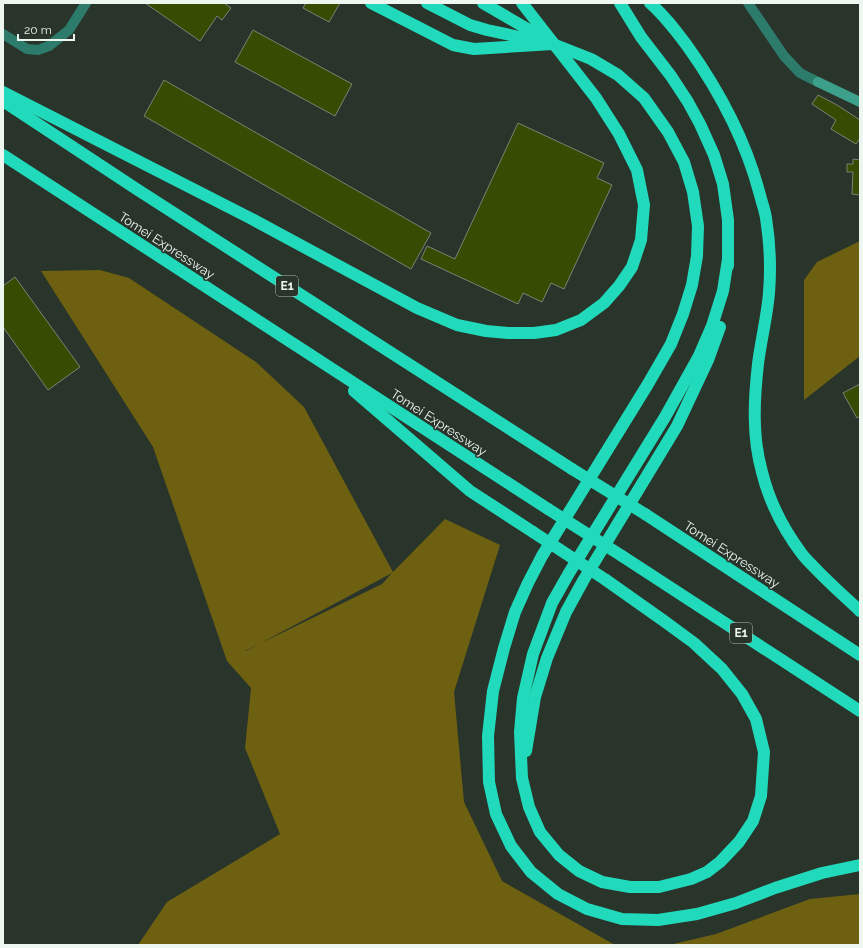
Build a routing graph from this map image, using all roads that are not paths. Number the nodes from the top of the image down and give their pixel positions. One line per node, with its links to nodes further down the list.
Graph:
1 (86, 3): 9 (street)
2 (370, 3): 10 (highway)
3 (427, 3): 10 (highway)
4 (483, 3): 10 (highway)
5 (522, 3): 10 (highway)
6 (620, 3): 15 (highway)
7 (650, 3): 17 (highway)
8 (748, 3): 13 (street)
9 (3, 34)
10 (553, 44): 11 (highway); 21 (highway)
11 (3, 92)
12 (3, 101): 18 (highway, Tomei Expressway / E1, bridge)
13 (860, 102)
14 (3, 155): 16 (highway, Tomei Expressway / E1)
15 (728, 259): 20 (highway); 20 (highway)
16 (317, 359): 19 (highway, Tomei Expressway / E1, bridge); 20 (highway, bridge)
17 (860, 611)
18 (860, 655)
19 (860, 711)
20 (522, 778)
21 (860, 865)

